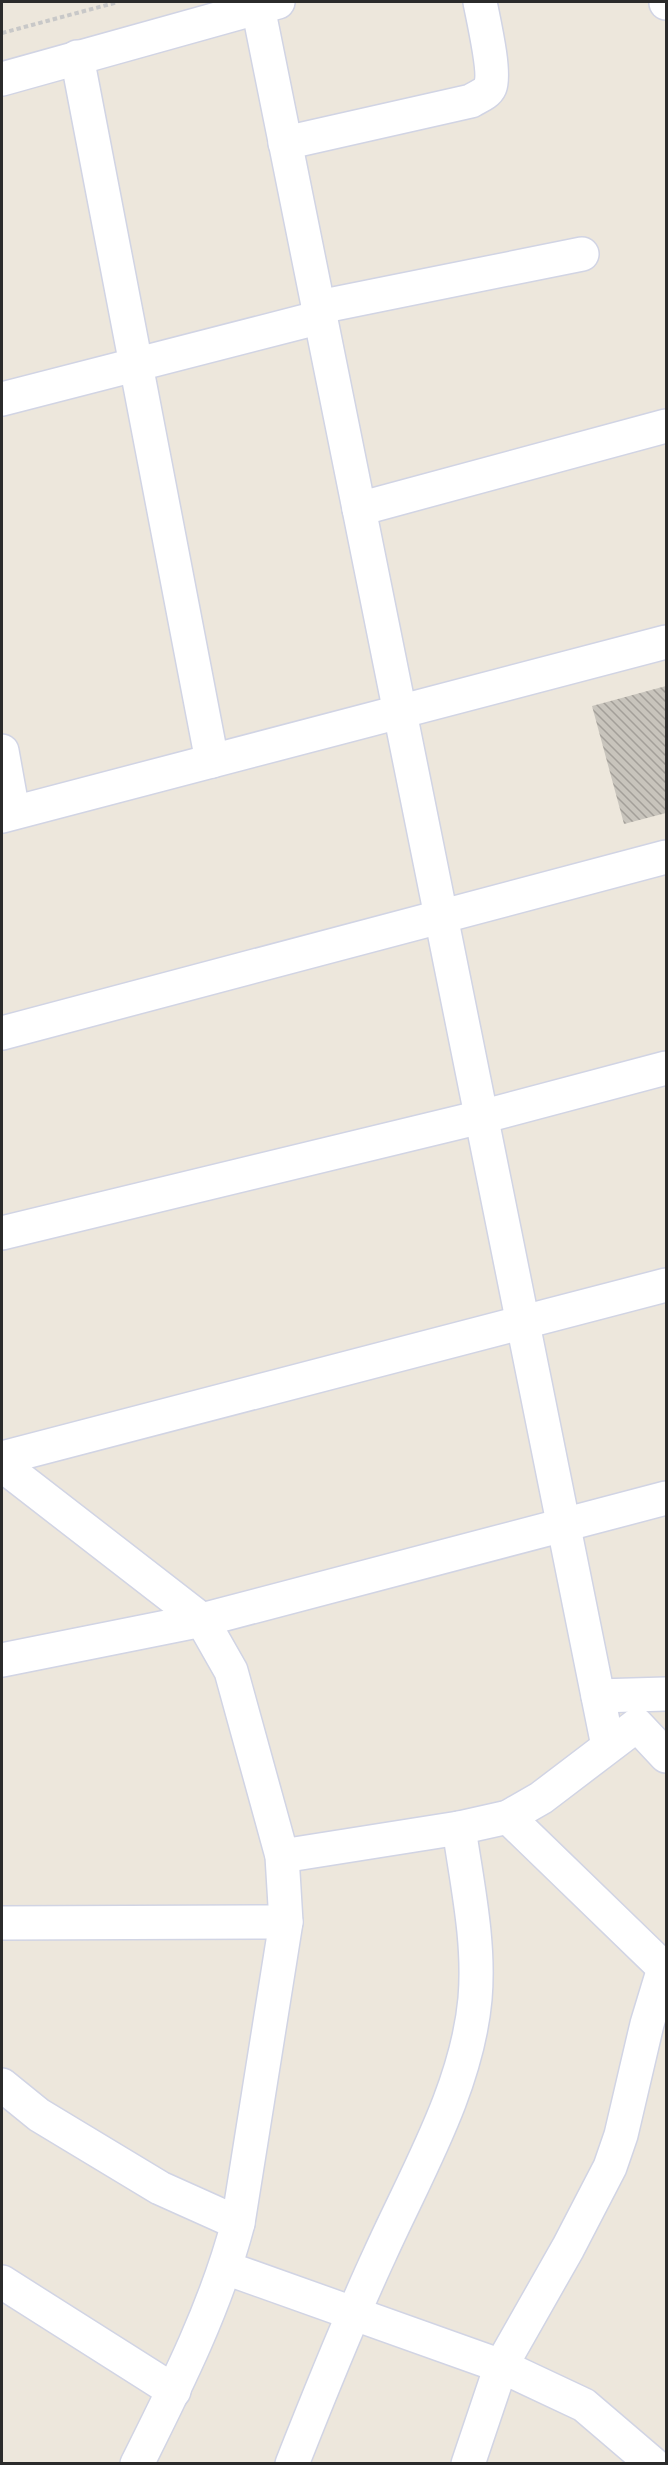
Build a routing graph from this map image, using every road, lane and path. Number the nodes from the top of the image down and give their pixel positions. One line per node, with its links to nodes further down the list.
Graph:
1 (118, 2): 4 (path)
2 (480, 2): 7 (street)
3 (268, 4): 5 (street); 7 (street)
4 (2, 33)
5 (77, 57): 6 (street); 10 (street)
6 (2, 79)
7 (285, 143): 9 (street)
8 (582, 254): 9 (street)
9 (320, 312): 10 (street); 13 (street)
10 (136, 365): 11 (street); 17 (street)
11 (2, 399)
12 (666, 426): 13 (street)
13 (359, 509): 15 (street)
14 (666, 642): 15 (street)
15 (400, 712): 17 (street); 20 (street)
16 (2, 750): 18 (street)
17 (212, 761): 18 (street)
18 (7, 814)
19 (666, 857): 20 (street)
20 (441, 917): 21 (street); 23 (street)
21 (2, 1033)
22 (666, 1068): 23 (street)
23 (481, 1117): 24 (street); 26 (street)
24 (2, 1233)
25 (666, 1285): 26 (street)
26 (523, 1322): 27 (street); 30 (street)
27 (2, 1458)
28 (2, 1465): 31 (street)
29 (666, 1498): 30 (street)
30 (563, 1525): 31 (street); 34 (street)
31 (202, 1620): 32 (street); 39 (street)
32 (2, 1660)
33 (666, 1694): 34 (street)
34 (598, 1696): 35 (street)
35 (608, 1746): 36 (street); 37 (street)
36 (666, 1756)
37 (508, 1817): 38 (street); 42 (street)
38 (459, 1828): 39 (street); 47 (street)
39 (282, 1856): 40 (street)
40 (285, 1922): 41 (street); 44 (street)
41 (2, 1923)
42 (665, 1969): 48 (street)
43 (2, 2085): 44 (street)
44 (238, 2223): 45 (street)
45 (226, 2268): 47 (street); 49 (street)
46 (2, 2282): 49 (street)
47 (352, 2314): 48 (street); 51 (street)
48 (501, 2366): 52 (street); 53 (street)
49 (174, 2391): 50 (street)
50 (137, 2463)
51 (292, 2463)
52 (468, 2463)
53 (653, 2463)

